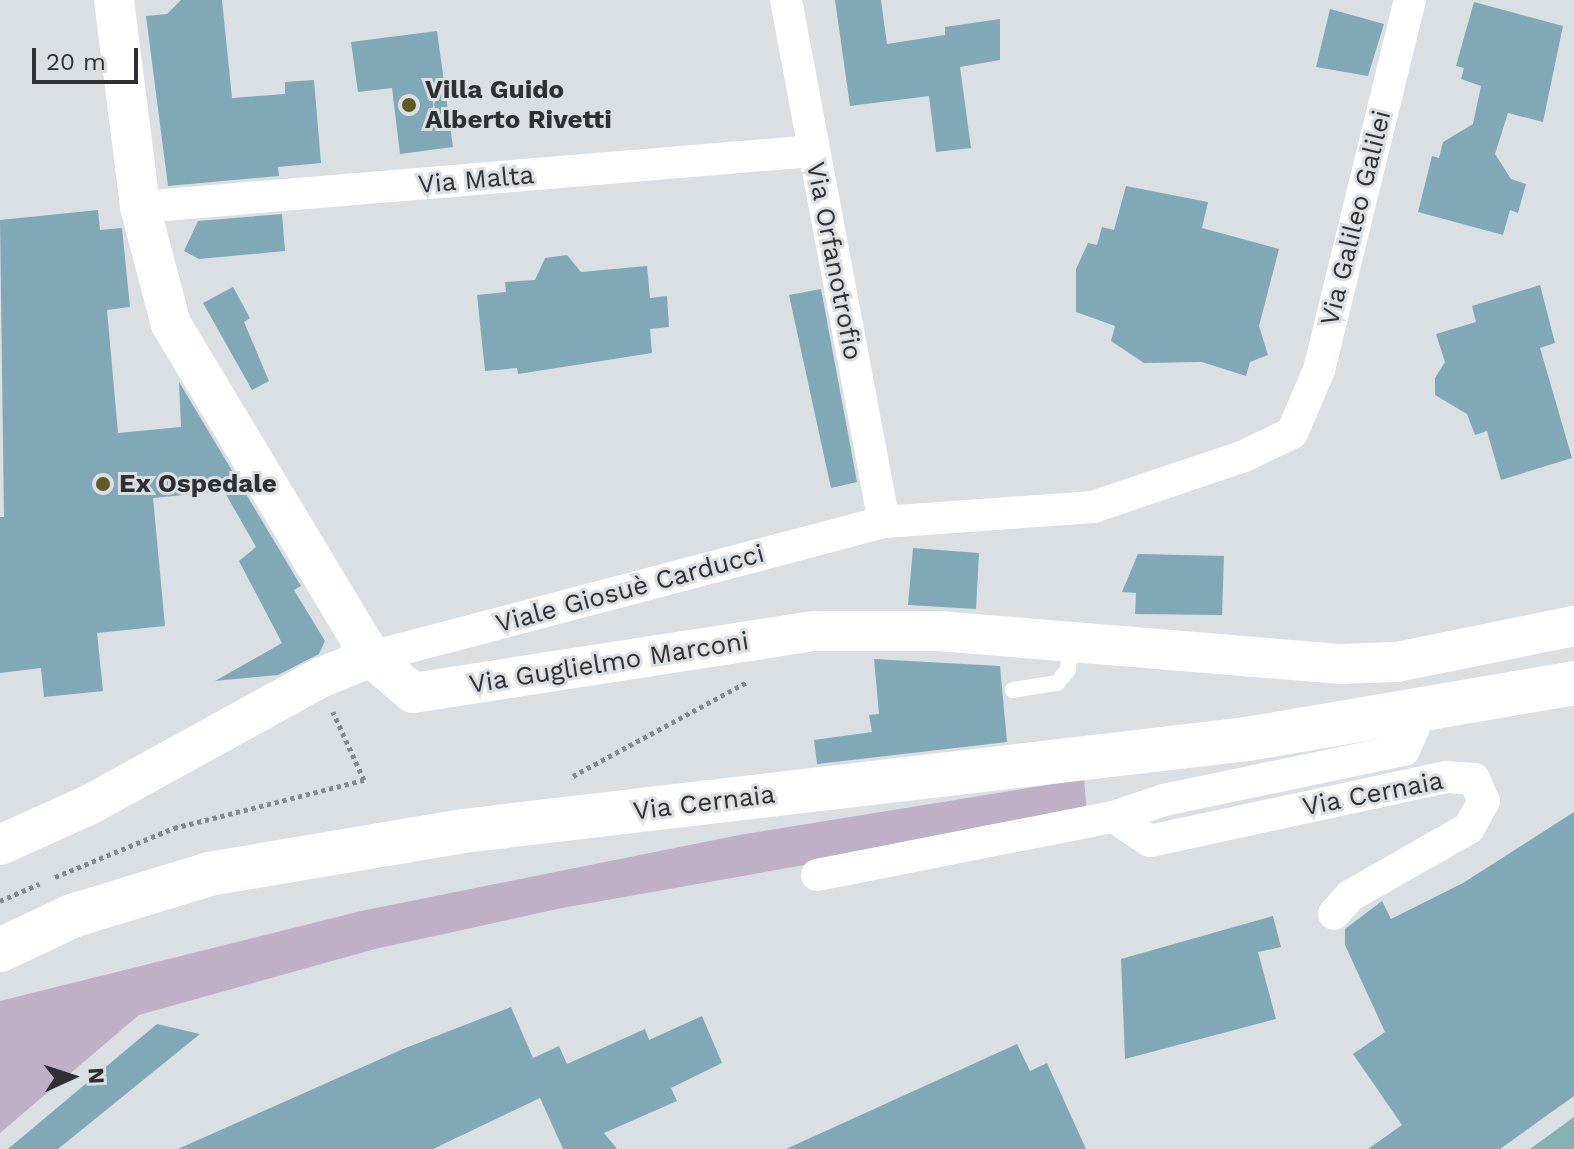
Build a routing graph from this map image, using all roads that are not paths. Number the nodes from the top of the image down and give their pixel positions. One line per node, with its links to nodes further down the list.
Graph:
1 (114, 0): 5 (street, Via Guglielmo Marconi)
2 (786, 0): 4 (street, Via Orfanotrofio)
3 (1410, 0): 6 (street, Via Galileo Galilei)
4 (812, 151): 5 (street, Via Malta); 7 (street, Via Orfanotrofio)
5 (140, 207): 10 (street, Via Guglielmo Marconi)
6 (1292, 433): 7 (street, Viale Giosuè Carducci)
7 (884, 522): 10 (street, Viale Giosuè Carducci)
8 (1574, 626): 9 (street, Via Guglielmo Marconi)
9 (1071, 641): 10 (street, Via Guglielmo Marconi); 12 (lane)
10 (371, 657): 15 (street, Viale Giosuè Carducci)
11 (1574, 683): 13 (main road, Via Cernaia)
12 (1013, 690)
13 (1422, 709): 14 (street, Via Cernaia); 18 (main road, Via Cernaia)
14 (1114, 817): 16 (street, Via Cernaia); 17 (street, Via Cernaia)
15 (0, 845)
16 (817, 875)
17 (1334, 914)
18 (0, 950)

